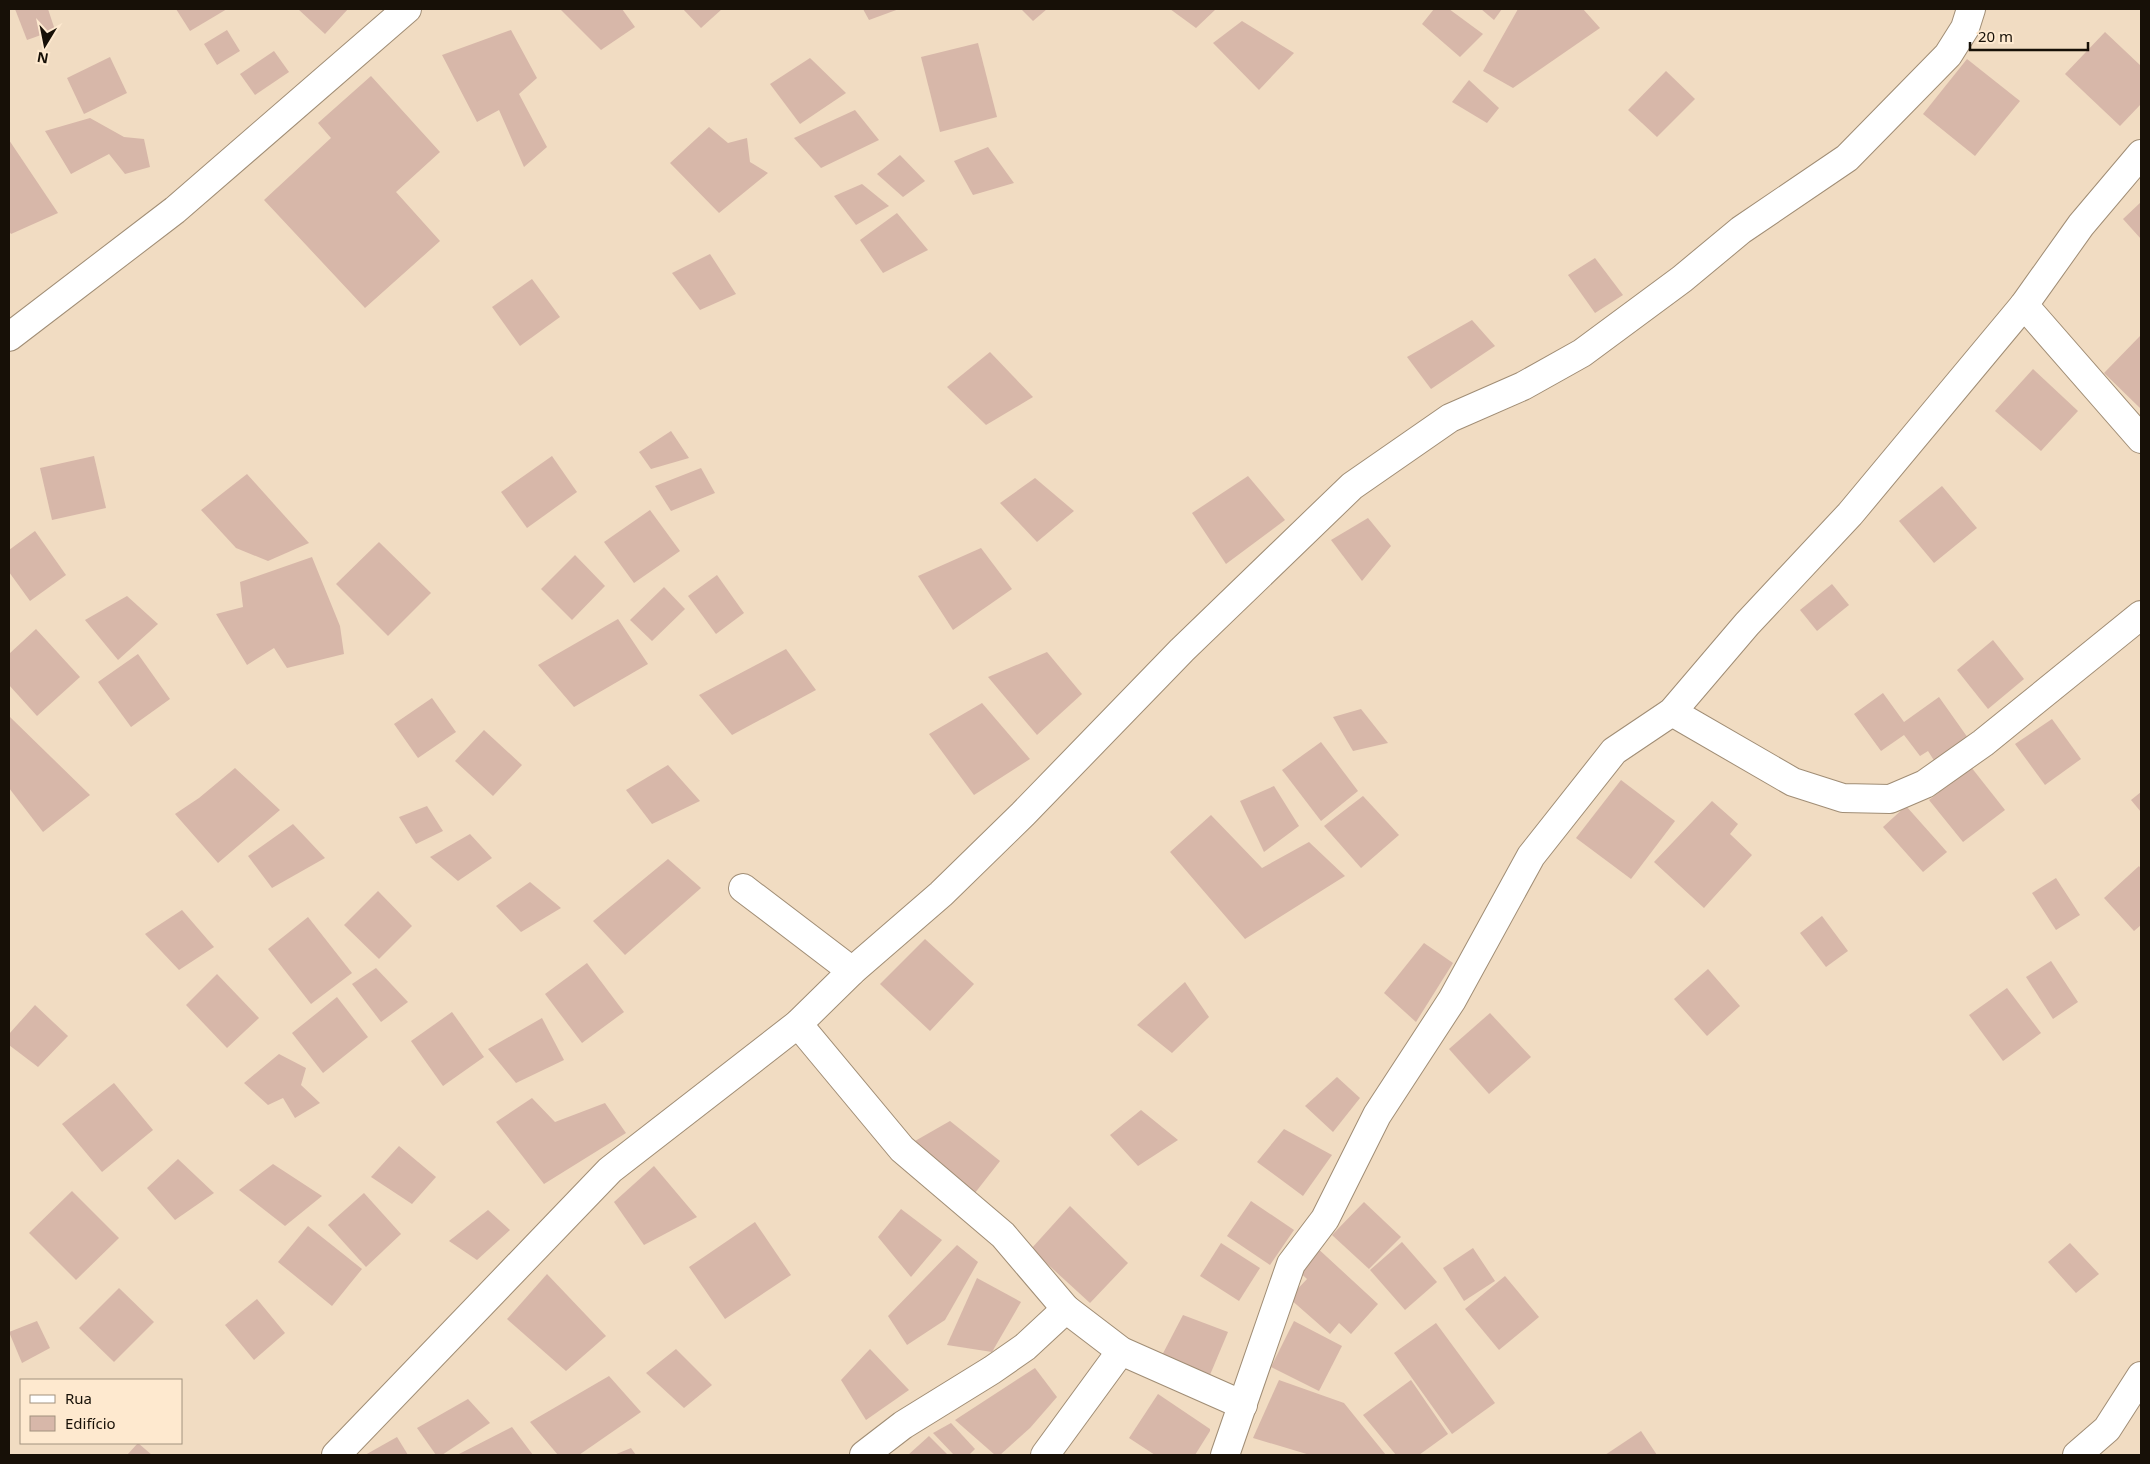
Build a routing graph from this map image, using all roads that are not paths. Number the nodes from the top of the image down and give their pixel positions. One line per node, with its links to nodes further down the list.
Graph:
1 (407, 9): 5 (street)
2 (1971, 9): 10 (street)
3 (2141, 154): 4 (street)
4 (2024, 305): 6 (street); 8 (street)
5 (9, 337)
6 (2141, 440)
7 (2141, 616): 8 (street)
8 (1672, 712): 15 (street)
9 (743, 888): 10 (street)
10 (852, 972): 11 (street)
11 (798, 1024): 12 (street); 16 (street)
12 (1066, 1309): 13 (street); 17 (street)
13 (1121, 1351): 15 (street); 18 (street)
14 (2141, 1376): 20 (street)
15 (1243, 1405): 19 (street)
16 (336, 1455)
17 (864, 1455)
18 (1045, 1455)
19 (1225, 1455)
20 (2077, 1455)

